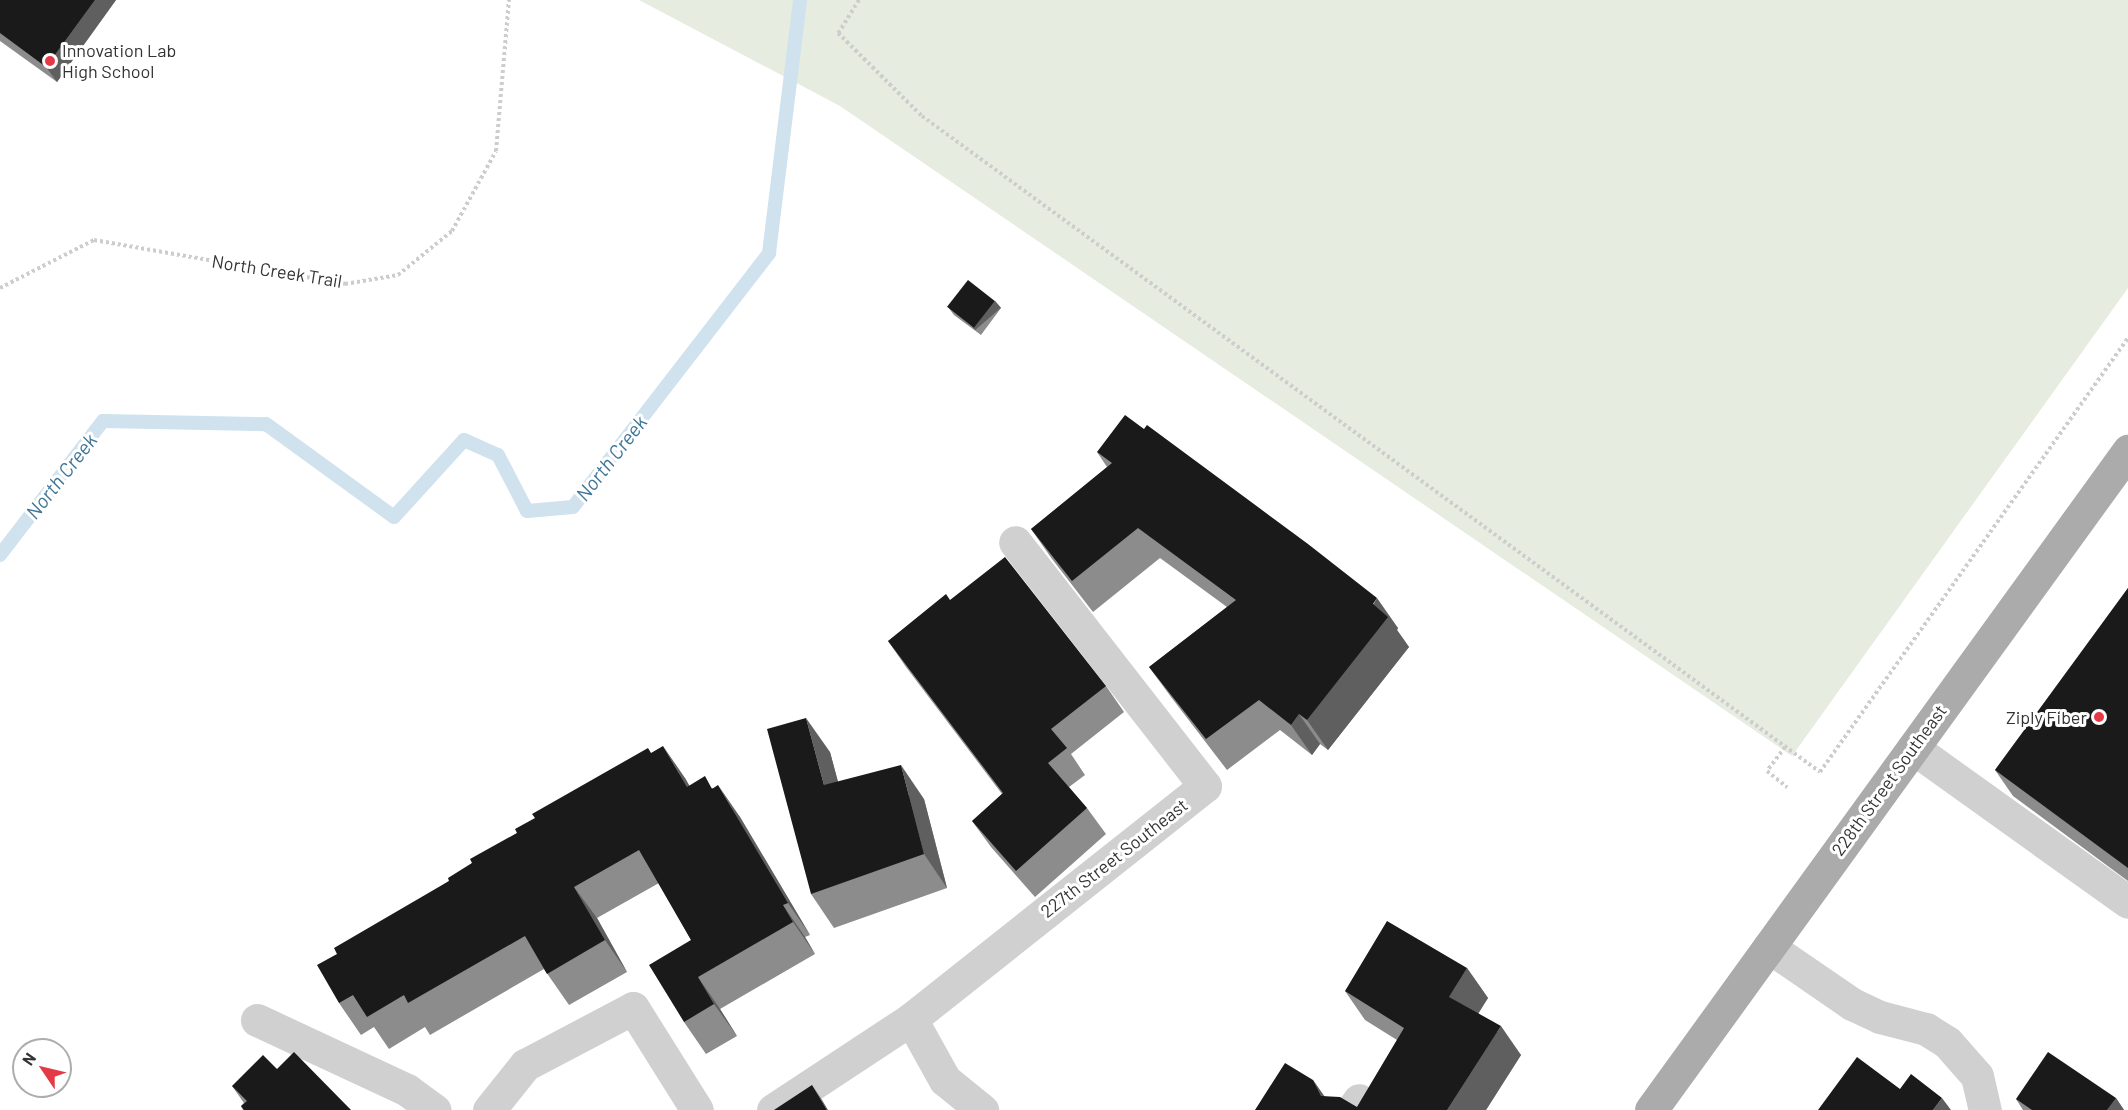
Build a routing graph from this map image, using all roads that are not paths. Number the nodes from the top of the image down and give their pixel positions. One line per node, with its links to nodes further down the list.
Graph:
1 (2128, 451): 3 (main road, 228th Street Southeast)
2 (1015, 542): 6 (street, 227th Street Southeast)
3 (1913, 748): 4 (street); 5 (main road, 228th Street Southeast)
4 (2128, 902)
5 (1769, 947): 13 (main road, 228th Street Southeast); 14 (street)
6 (911, 1019): 11 (street, 227th Street Southeast); 12 (street)
7 (257, 1020): 8 (street)
8 (435, 1110)
9 (489, 1110): 10 (street)
10 (698, 1110)
11 (773, 1110)
12 (982, 1110)
13 (1651, 1110)
14 (1985, 1110)

